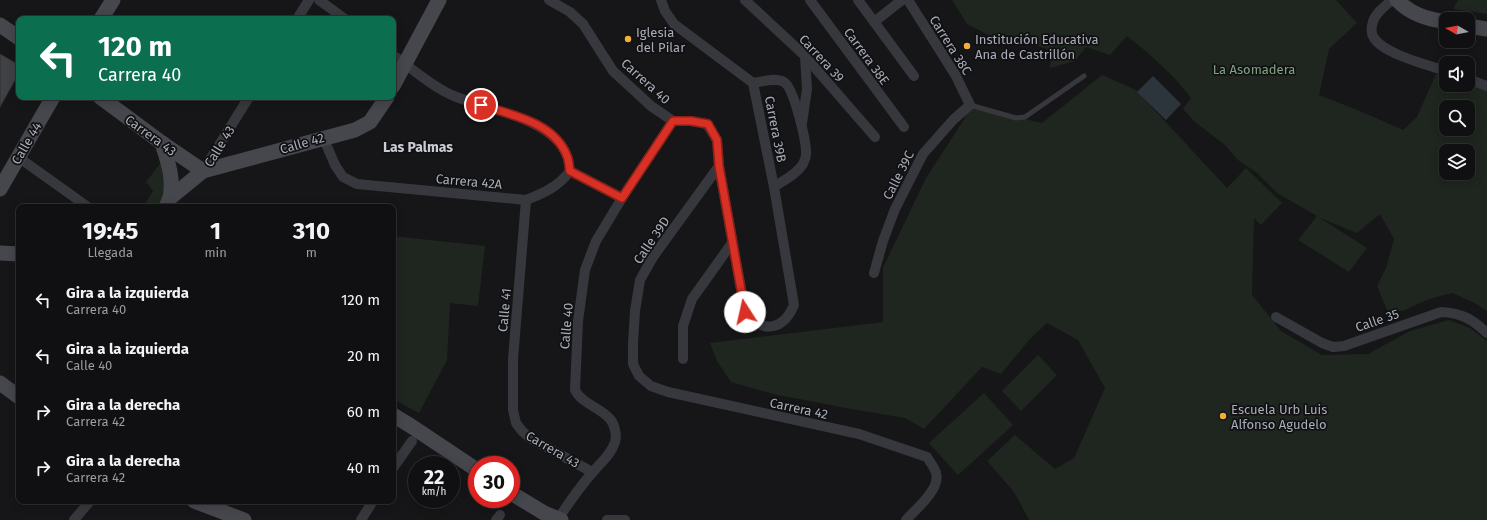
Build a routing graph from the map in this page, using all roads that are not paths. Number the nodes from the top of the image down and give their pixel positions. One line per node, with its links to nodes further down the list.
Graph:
1 (114, 0): 14 (street)
2 (309, 0): 15 (street)
3 (319, 0): 16 (street)
4 (439, 0): 24 (street)
5 (548, 0): 37 (street, Carrera 40)
6 (661, 0): 30 (street, Carrera 39B)
7 (745, 0): 23 (street, Carrera 39)
8 (810, 0): 39 (street, Carrera 38E)
9 (858, 0): 18 (street)
10 (902, 0): 18 (street)
11 (908, 0): 36 (street, Carrera 38C)
12 (1392, 0): 25 (street)
13 (1396, 0): 17 (street)
14 (103, 16)
15 (299, 16)
16 (341, 16)
17 (1439, 20)
18 (874, 22): 27 (street)
19 (0, 25): 22 (street)
20 (1475, 27): 21 (street)
21 (1487, 29)
22 (16, 36)
23 (805, 57): 38 (street); 41 (street, Carrera 39)
24 (399, 59): 26 (street); 46 (street)
25 (1439, 69)
26 (396, 72)
27 (914, 76)
28 (1084, 76): 36 (lane)
29 (1475, 82): 31 (street)
30 (753, 83): 38 (street); 47 (street, Carrera 39B)
31 (1487, 86)
32 (51, 100): 43 (street, Calle 44)
33 (104, 100): 42 (street, Carrera 43)
34 (247, 100): 45 (street, Calle 43)
35 (385, 100): 40 (street, Calle 42)
36 (970, 105): 56 (street, Calle 39C)
37 (673, 121): 44 (street, Carrera 40); 49 (street, Calle 40)
38 (802, 125): 47 (street)
39 (904, 127)
40 (323, 137): 45 (street, Calle 42); 50 (street, Carrera 42A)
41 (875, 137)
42 (162, 143): 45 (street, Carrera 43); 51 (street)
43 (18, 157): 48 (street, Calle 44); 52 (street)
44 (719, 166): 53 (street, Carrera 40); 61 (street, Calle 39D)
45 (203, 171): 51 (street, Calle 43)
46 (570, 171): 49 (street); 50 (street, Carrera 42A)
47 (774, 187): 57 (street, Carrera 39B)
48 (0, 189)
49 (622, 198): 69 (street, Calle 40)
50 (526, 200): 65 (street, Calle 41)
51 (168, 202)
52 (84, 204)
53 (732, 243): 57 (street, Carrera 40); 60 (street)
54 (0, 252): 55 (street)
55 (16, 254)
56 (874, 273)
57 (745, 312)
58 (1276, 317): 59 (street, Calle 35)
59 (1487, 333)
60 (684, 359)
61 (633, 364): 80 (street, Carrera 42)
62 (0, 383): 63 (street)
63 (16, 395)
64 (396, 418): 68 (street)
65 (516, 423): 69 (street, Carrera 43)
66 (412, 442): 67 (street)
67 (396, 464)
68 (468, 464)
69 (592, 472): 77 (street, Calle 40)
70 (520, 498): 77 (street)
71 (87, 504): 74 (street)
72 (202, 504): 75 (street)
73 (371, 504): 76 (street)
74 (74, 520)
75 (244, 520)
76 (361, 520)
77 (559, 520)
78 (609, 520): 79 (street)
79 (625, 520)
80 (906, 520)

